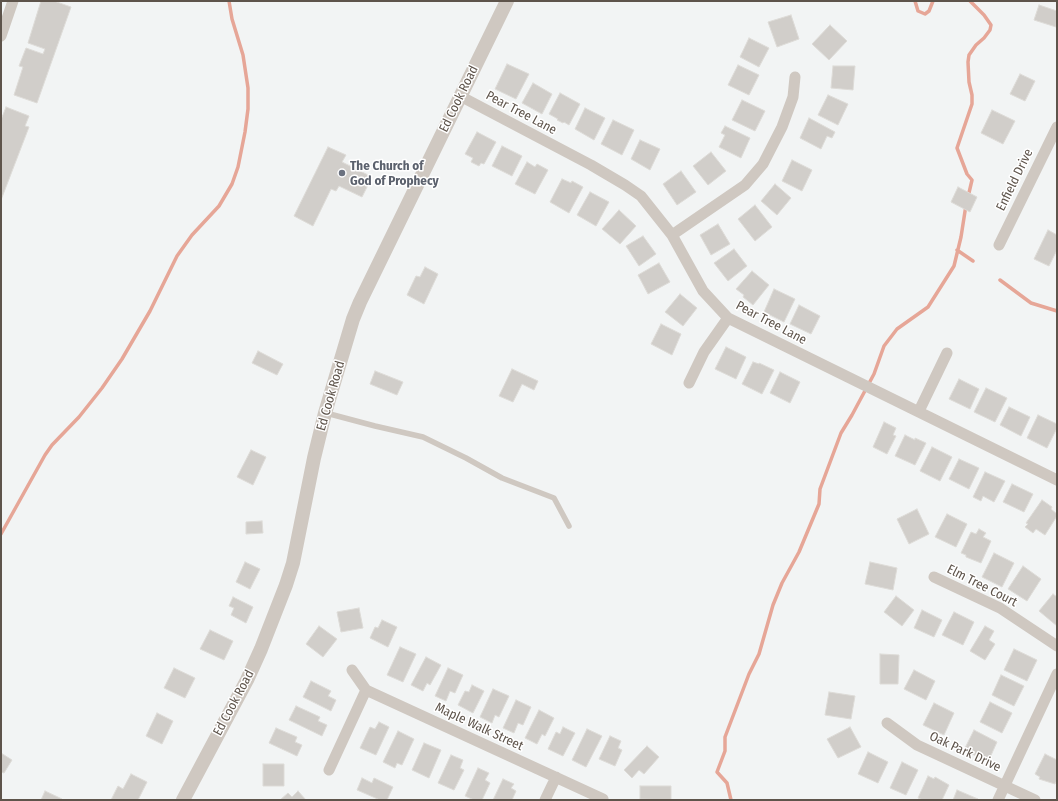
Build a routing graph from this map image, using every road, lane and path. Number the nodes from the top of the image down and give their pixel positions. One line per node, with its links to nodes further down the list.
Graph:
1 (13, 1): 3 (street)
2 (507, 1): 6 (street, Ed Cook Road)
3 (4, 16): 4 (street)
4 (1, 36)
5 (795, 77): 8 (street)
6 (460, 96): 8 (street, Pear Tree Lane); 14 (street, Ed Cook Road)
7 (1057, 127): 9 (street, Enfield Drive)
8 (672, 235): 10 (street, Pear Tree Lane)
9 (999, 246)
10 (728, 318): 12 (street); 13 (street, Pear Tree Lane)
11 (947, 353): 13 (street)
12 (689, 383)
13 (919, 411): 15 (street, Pear Tree Lane)
14 (325, 413): 16 (lane); 27 (street, Ed Cook Road)
15 (1057, 480)
16 (569, 526)
17 (934, 577): 18 (street, Elm Tree Court)
18 (1057, 646)
19 (352, 670): 21 (street)
20 (1057, 674): 25 (street)
21 (366, 690): 23 (street); 24 (street, Maple Walk Street)
22 (887, 723): 25 (street, Oak Park Drive)
23 (329, 770)
24 (556, 777): 26 (street, Maple Walk Street); 28 (street)
25 (1005, 786): 29 (street); 30 (street, Oak Park Drive)
26 (603, 799)
27 (183, 800)
28 (545, 800)
29 (998, 800)
30 (1035, 800)

